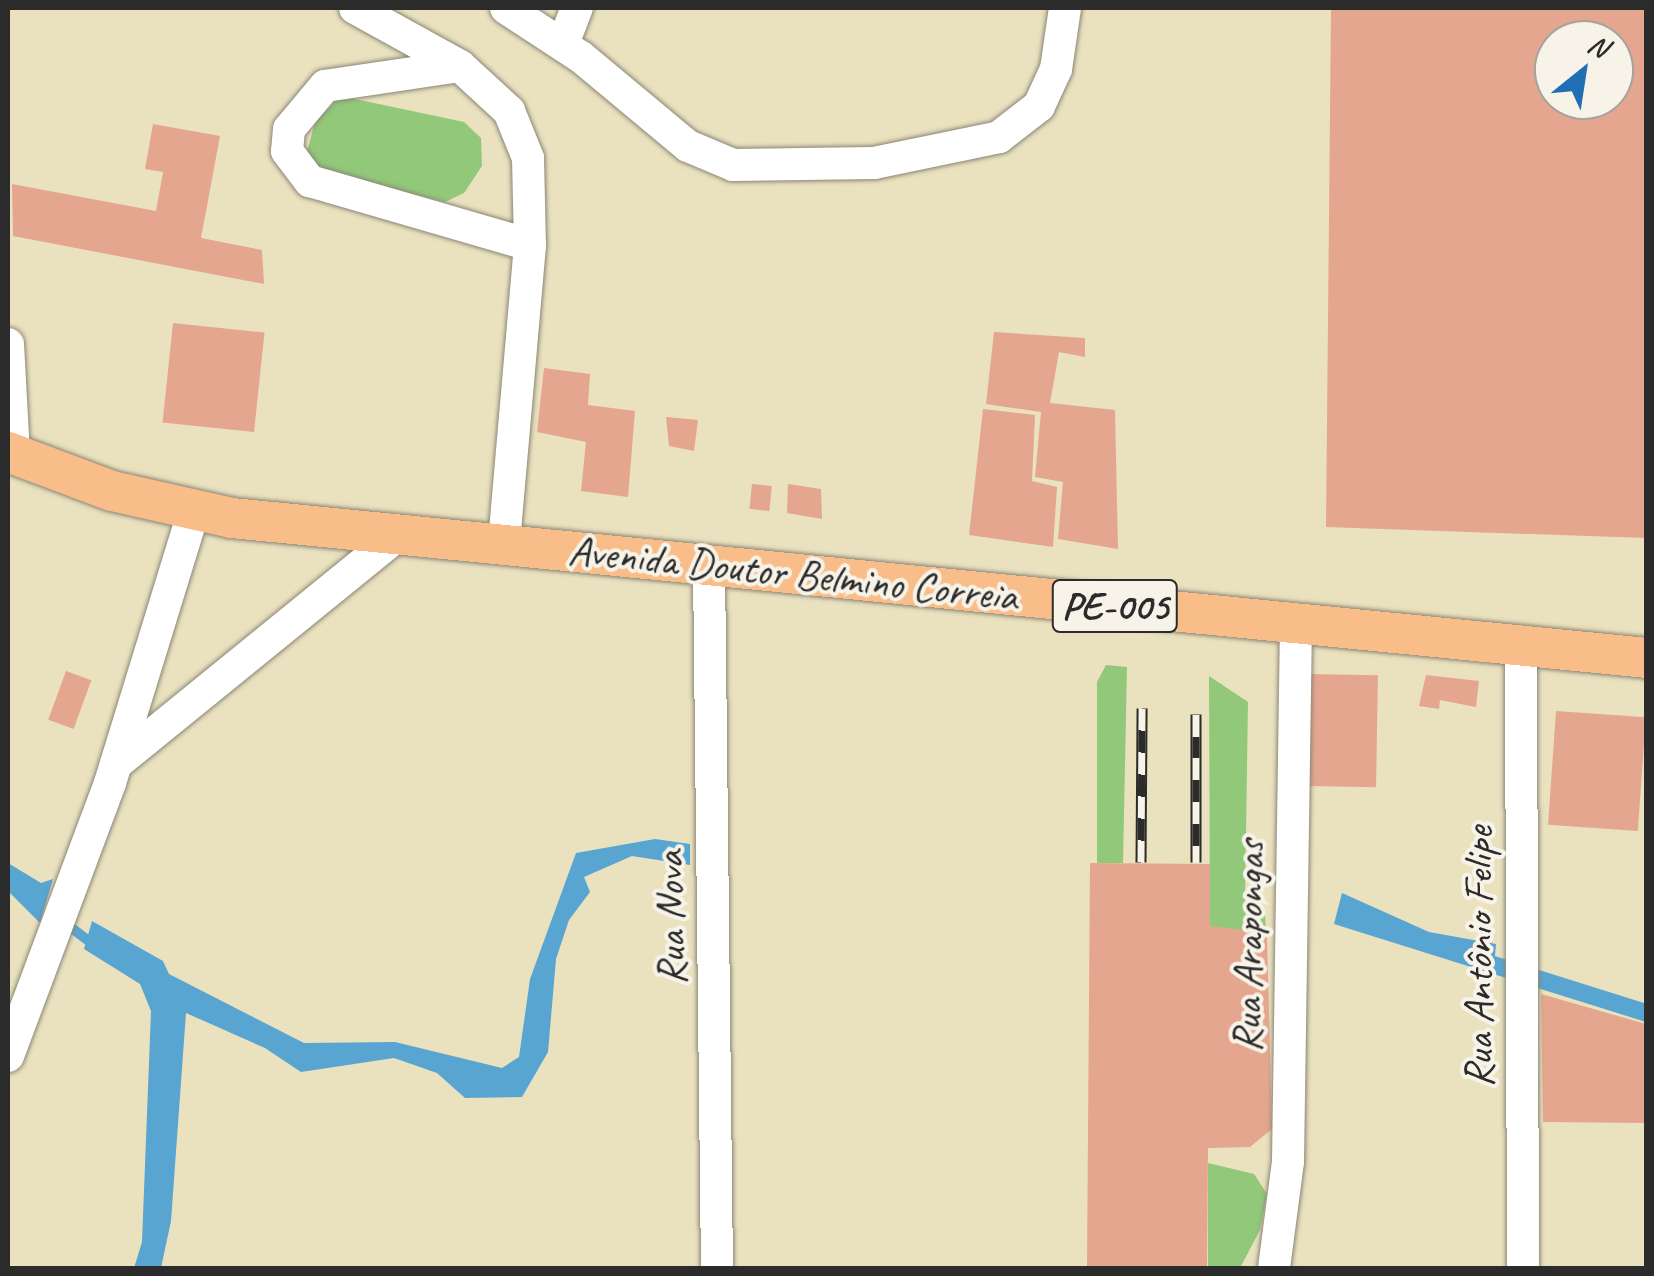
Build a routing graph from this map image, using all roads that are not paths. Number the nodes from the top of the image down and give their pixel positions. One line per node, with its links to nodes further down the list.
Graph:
1 (356, 8): 6 (street)
2 (506, 8): 5 (street)
3 (577, 8): 5 (street)
4 (1065, 8): 5 (street)
5 (563, 44)
6 (460, 66): 7 (street); 7 (street)
7 (530, 246): 12 (street)
8 (8, 344): 9 (street)
9 (11, 453): 10 (main road, Avenida Doutor Belmino Correia / PE-005)
10 (192, 513): 11 (main road, Avenida Doutor Belmino Correia / PE-005); 17 (street)
11 (399, 534): 12 (main road, Avenida Doutor Belmino Correia / PE-005); 17 (street)
12 (504, 544): 13 (main road, Avenida Doutor Belmino Correia / PE-005)
13 (709, 566): 14 (main road, Avenida Doutor Belmino Correia / PE-005); 19 (street, Rua Nova)
14 (1296, 624): 15 (main road, Avenida Doutor Belmino Correia / PE-005); 20 (street, Rua Arapongas)
15 (1521, 646): 16 (main road, Avenida Doutor Belmino Correia / PE-005); 21 (street, Rua Antônio Felipe)
16 (1646, 658)
17 (116, 764): 18 (street)
18 (8, 1056)
19 (717, 1268)
20 (1274, 1268)
21 (1524, 1268)

